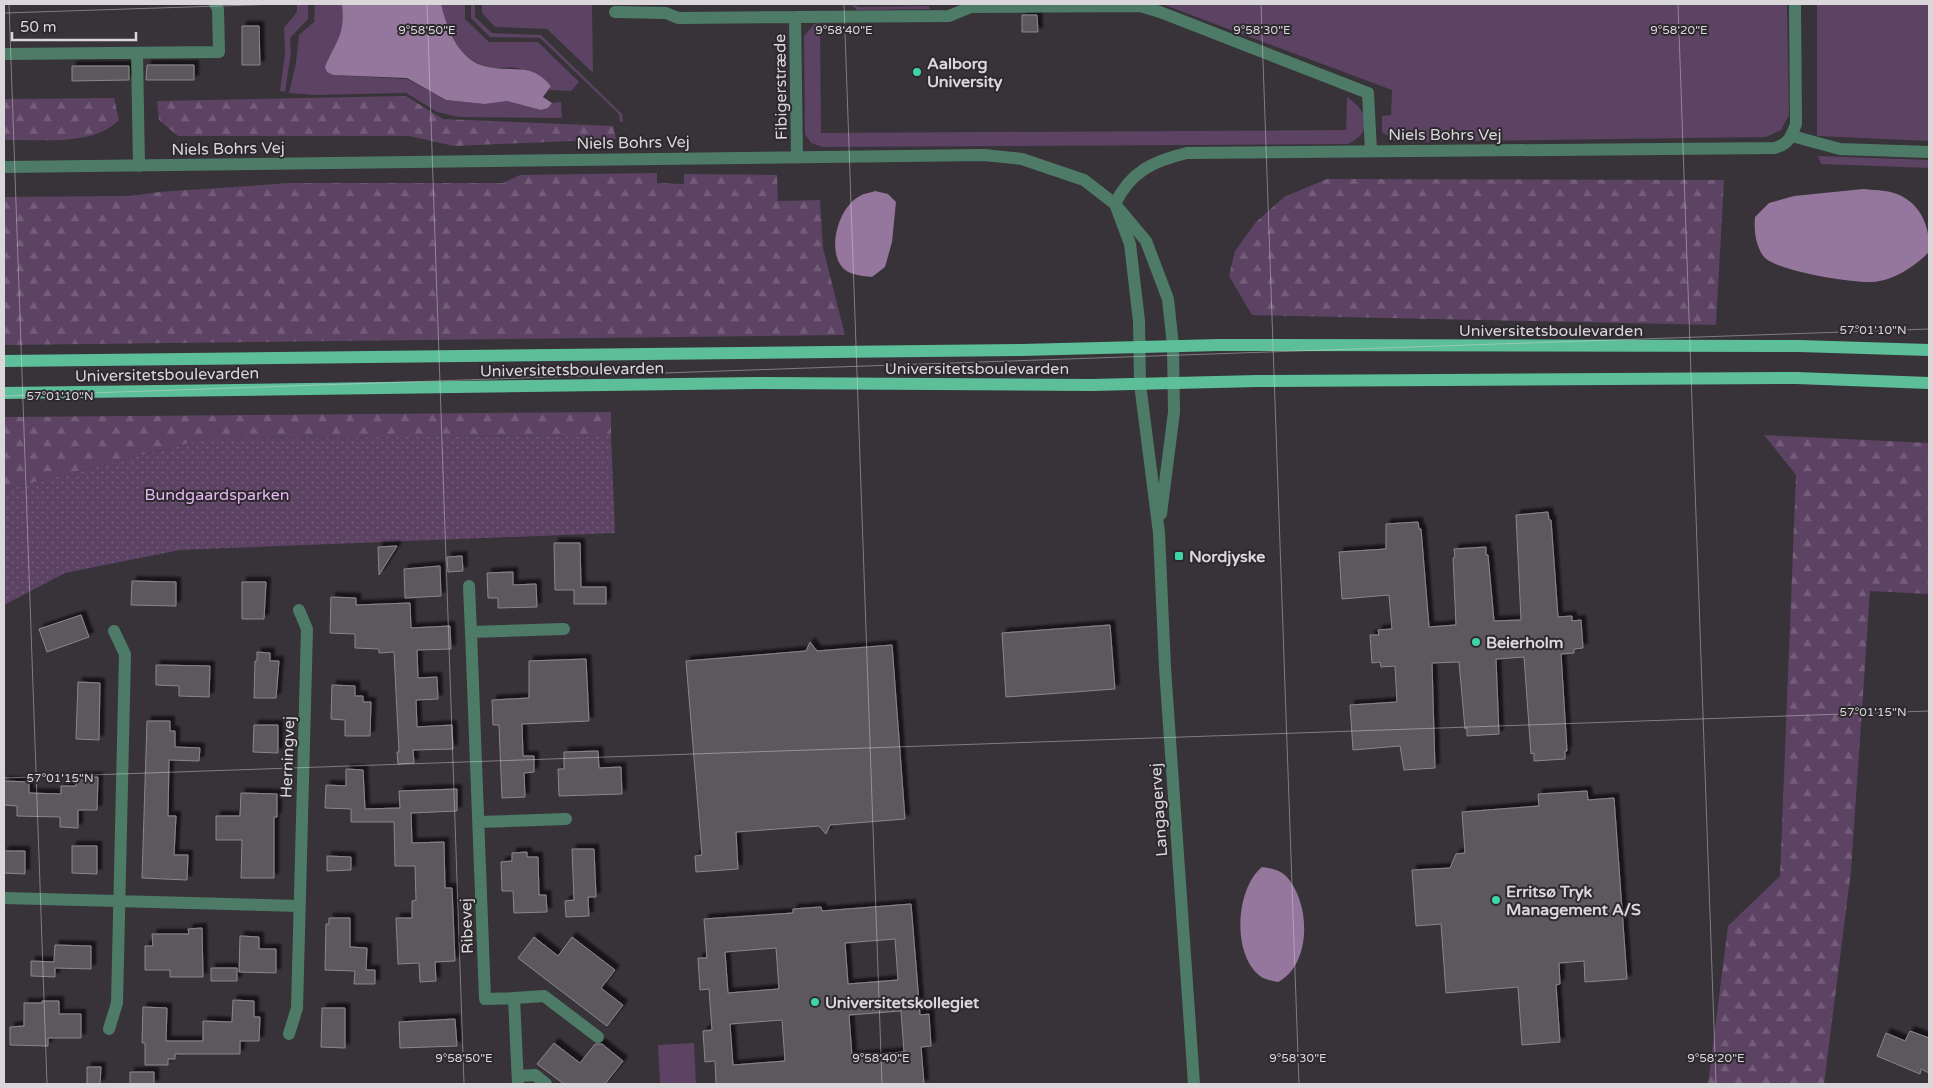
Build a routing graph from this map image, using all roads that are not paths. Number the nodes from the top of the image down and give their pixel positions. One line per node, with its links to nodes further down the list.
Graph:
1 (215, 4): 5 (street)
2 (1795, 4): 7 (street)
3 (615, 12): 4 (street, Fibigerstræde)
4 (795, 17): 8 (street, Fibigerstræde); 10 (street, Fibigerstræde)
5 (137, 53): 6 (street); 11 (street)
6 (4, 54)
7 (1792, 136): 8 (street, Niels Bohrs Vej); 9 (street)
8 (1371, 151): 13 (street, Niels Bohrs Vej)
9 (1929, 152)
10 (797, 157): 11 (street, Niels Bohrs Vej); 13 (street, Niels Bohrs Vej)
11 (139, 166): 12 (street, Niels Bohrs Vej)
12 (4, 167)
13 (1115, 204): 14 (street, Niels Bohrs Vej); 15 (street)
14 (1173, 346): 15 (main road, Universitetsboulevarden); 16 (main road, Universitetsboulevarden); 18 (street, Niels Bohrs Vej)
15 (1140, 347): 17 (main road, Universitetsboulevarden); 21 (street, Langagervej)
16 (1929, 350)
17 (4, 361)
18 (1173, 363): 19 (street, Langagervej)
19 (1174, 383): 20 (main road); 21 (main road, Universitetsboulevarden); 23 (street, Langagervej)
20 (1929, 383)
21 (1140, 384): 22 (main road, Universitetsboulevarden); 23 (street, Langagervej)
22 (4, 393)
23 (1159, 533): 40 (street, Langagervej)
24 (469, 586): 28 (street, Ribevej)
25 (299, 610): 33 (street, Herningvej)
26 (564, 629): 28 (street)
27 (114, 631): 32 (street)
28 (471, 632): 30 (street, Ribevej)
29 (566, 819): 30 (street)
30 (479, 822): 34 (street, Ribevej)
31 (4, 898): 32 (street)
32 (120, 902): 33 (street); 35 (street)
33 (299, 906): 36 (street, Herningvej)
34 (514, 998): 37 (street, Ribevej); 38 (street)
35 (109, 1029)
36 (289, 1034)
37 (598, 1036)
38 (518, 1080): 39 (street)
39 (546, 1084)
40 (1194, 1084)

